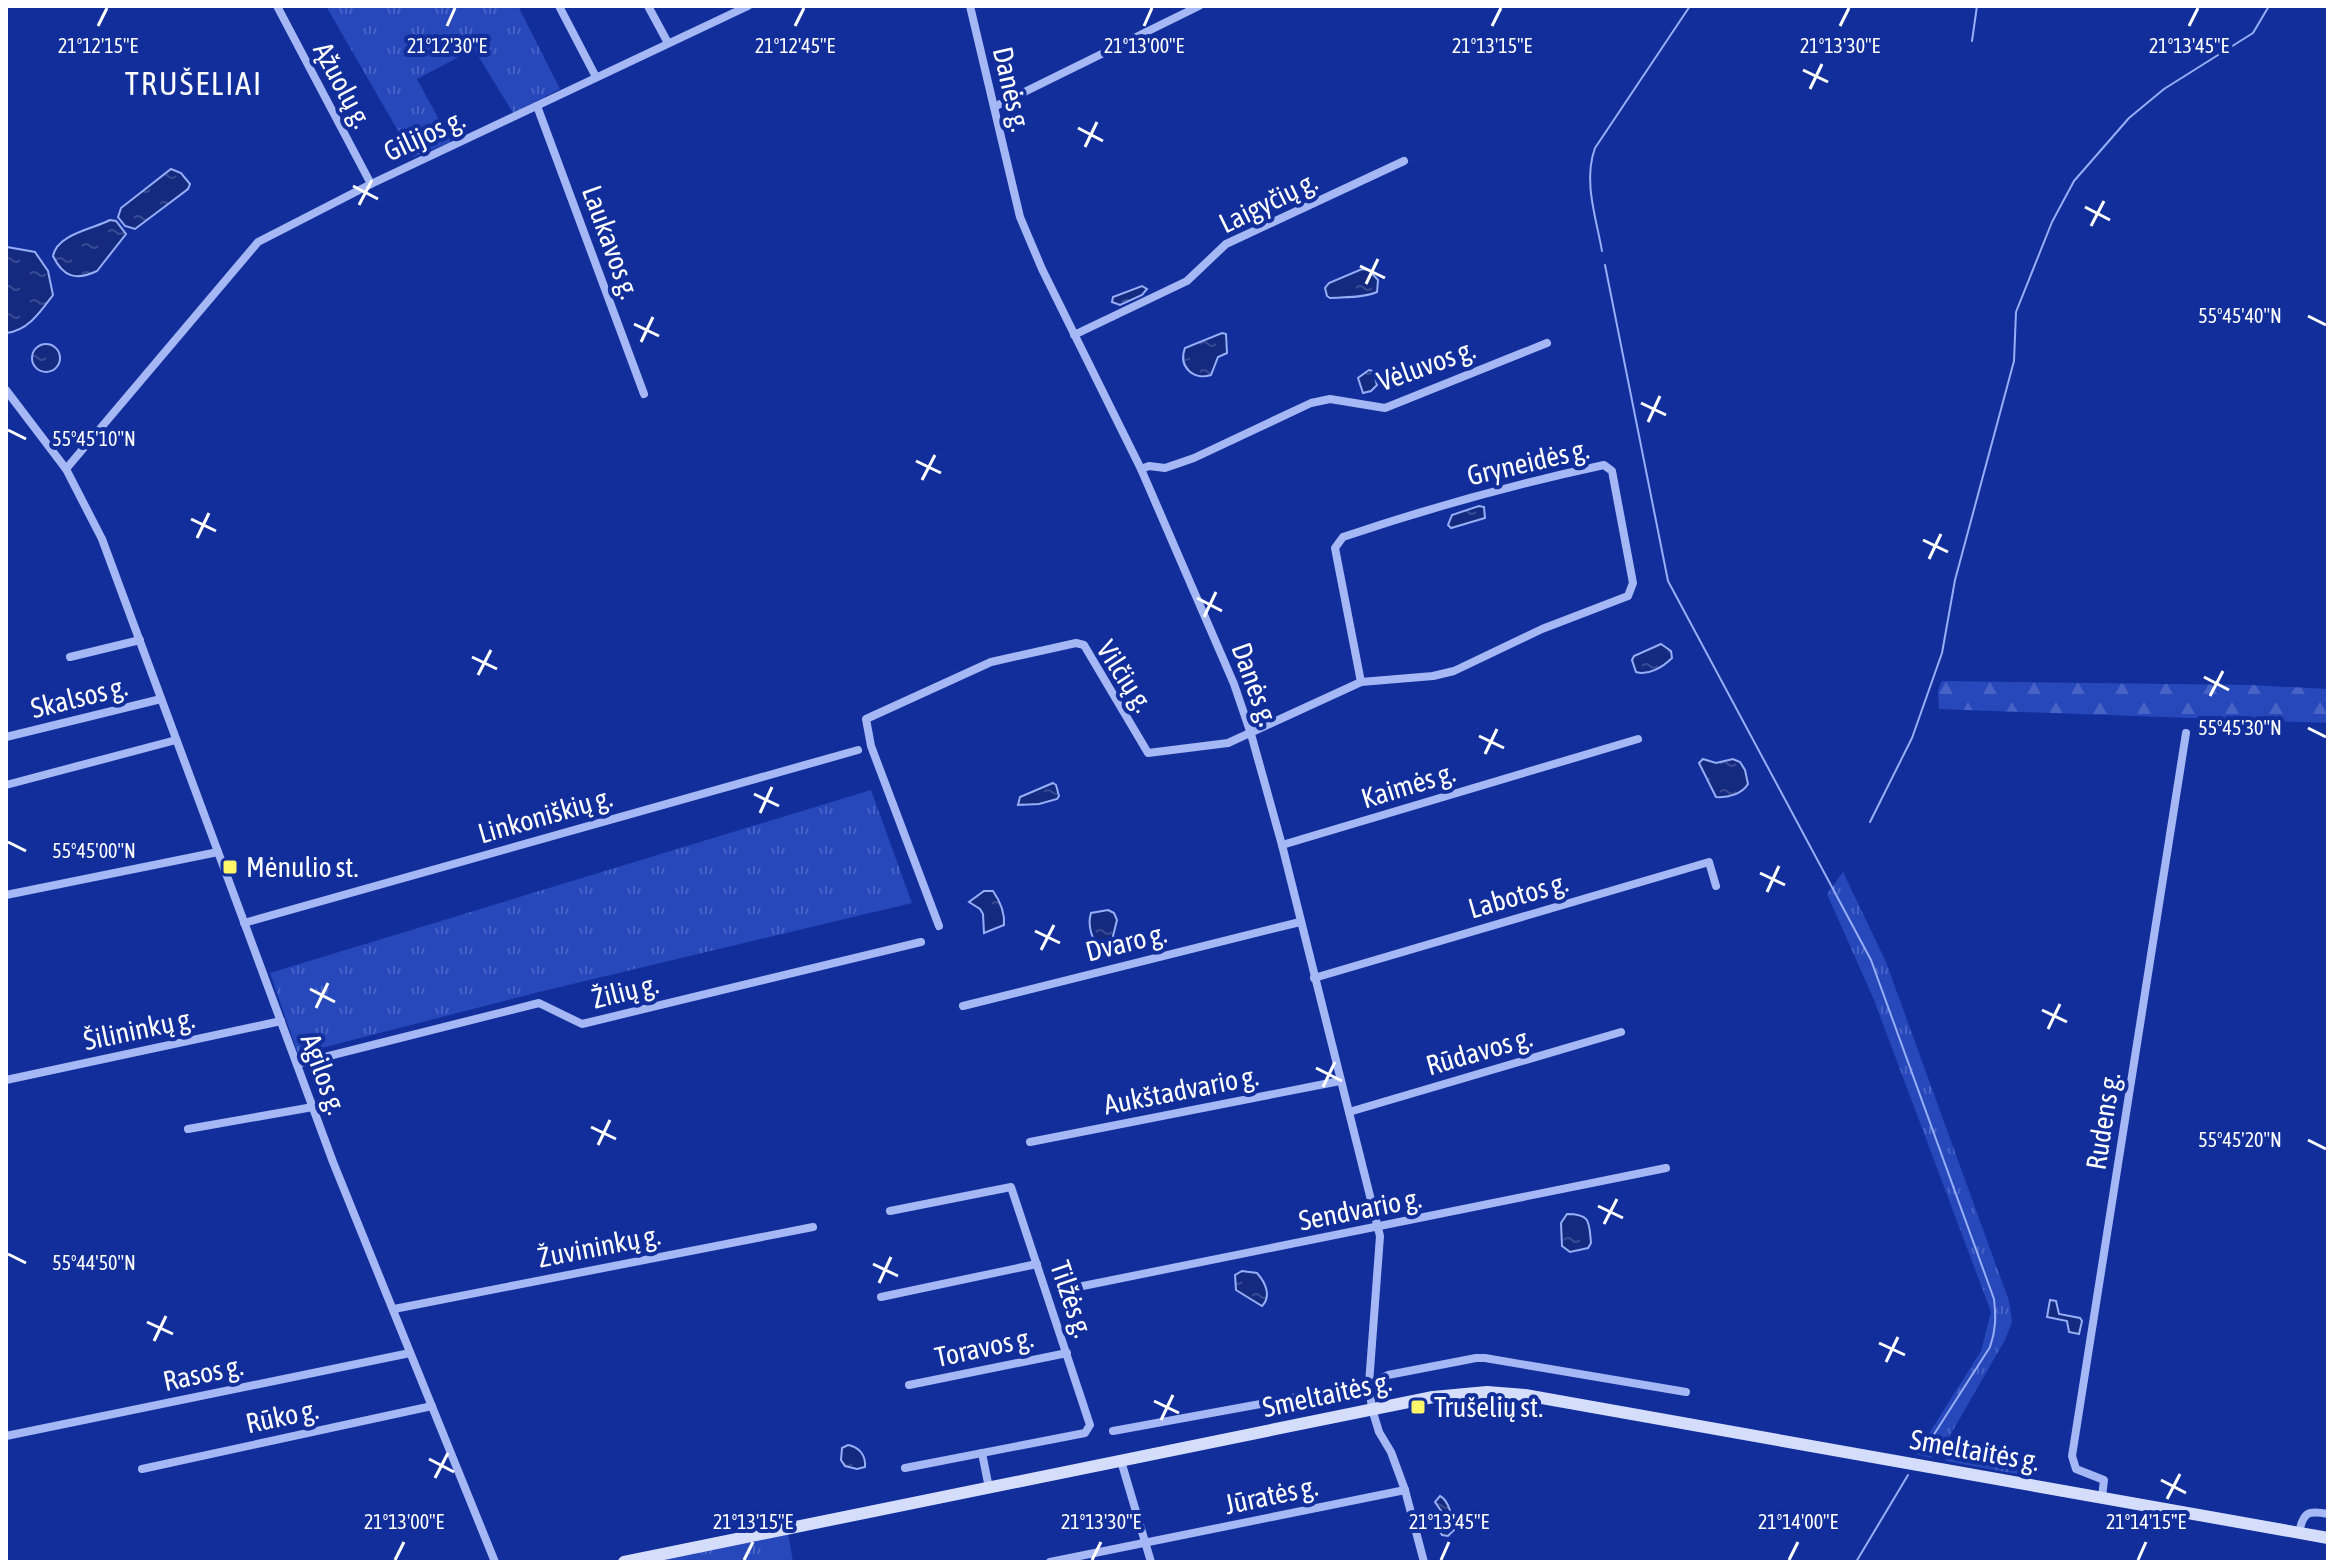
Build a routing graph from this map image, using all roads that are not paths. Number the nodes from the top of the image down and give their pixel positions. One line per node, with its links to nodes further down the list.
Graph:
1 (277, 6): 12 (street, Ąžuolų g.)
2 (559, 6): 8 (street)
3 (648, 6): 7 (street)
4 (748, 6): 7 (street, Gilijos g.)
5 (970, 6): 10 (street, Danės g.)
6 (1199, 6): 10 (street)
7 (668, 43): 8 (street, Gilijos g.)
8 (596, 77): 9 (street, Gilijos g.)
9 (537, 106): 12 (street, Gilijos g.); 16 (street, Laukavos g.)
10 (994, 107): 13 (street, Danės g.)
11 (1404, 161): 13 (street, Laigyčių g.)
12 (371, 184): 17 (street, Gilijos g.)
13 (1074, 335): 18 (street, Danės g.)
14 (1547, 343): 18 (street, Vėluvos g.)
15 (6, 390): 17 (street, Agilos g.)
16 (644, 394)
17 (66, 469): 19 (street, Agilos g.)
18 (1141, 469): 24 (street, Danės g.)
19 (140, 640): 20 (street); 22 (street, Agilos g.)
20 (70, 657)
21 (1361, 682): 21 (street, Gryneidės g.); 24 (street, Gryneidės g.)
22 (161, 699): 25 (street, Skalsos g.); 27 (street, Agilos g.)
23 (2186, 733): 72 (street, Rudens g.)
24 (1251, 734): 30 (street, Danės g.); 36 (street, Vilčių g.)
25 (6, 737)
26 (1638, 739): 30 (street, Kaimės g.)
27 (176, 740): 29 (street); 31 (street, Agilos g.)
28 (858, 750): 35 (street, Linkoniškių g.)
29 (6, 785)
30 (1282, 845): 34 (street, Danės g.)
31 (218, 852): 33 (street); 35 (street, Agilos g.)
32 (1716, 886): 38 (street, Labotos g.)
33 (6, 895)
34 (1300, 922): 38 (street, Danės g.); 39 (street, Dvaro g.)
35 (244, 923): 40 (street, Agilos g.)
36 (939, 926)
37 (921, 942): 42 (street, Žilių g.)
38 (1314, 978): 44 (street, Danės g.)
39 (963, 1006)
40 (281, 1021): 42 (street, Agilos g.); 43 (street, Šilininkų g.)
41 (1621, 1032): 46 (street, Rūdavos g.)
42 (297, 1064): 45 (street, Agilos g.)
43 (6, 1080)
44 (1340, 1081): 46 (street, Danės g.); 48 (street, Aukštadvario g.)
45 (313, 1107): 47 (street); 56 (street, Agilos g.)
46 (1349, 1112): 52 (street, Danės g.)
47 (188, 1129)
48 (1030, 1142)
49 (1666, 1168): 52 (street, Sendvario g.)
50 (890, 1211): 53 (street, Tilžės g.)
51 (813, 1227): 56 (street, Žuvininkų g.)
52 (1378, 1228): 54 (street, Sendvario g.); 59 (street, Danės g.)
53 (1037, 1264): 55 (street); 58 (street, Tilžės g.)
54 (1063, 1290)
55 (881, 1297)
56 (394, 1309): 57 (street, Agilos g.)
57 (410, 1353): 62 (street, Agilos g.); 65 (street, Rasos g.)
58 (1067, 1353): 60 (street, Toravos g.); 66 (street, Tilžės g.)
59 (1369, 1384): 61 (street); 63 (street, Danės g.); 64 (street)
60 (909, 1385)
61 (1686, 1392)
62 (432, 1406): 69 (street, Rūko g.); 77 (street, Agilos g.)
63 (1372, 1409): 67 (main road, Smeltaitės g.); 71 (street, Danės g.); 72 (main road, Smeltaitės g.)
64 (1113, 1431)
65 (6, 1436)
66 (982, 1453): 68 (street); 70 (street)
67 (1121, 1461): 70 (main road, Smeltaitės g.); 76 (street)
68 (905, 1468)
69 (142, 1469)
70 (989, 1488): 78 (main road, Smeltaitės g.)
71 (1405, 1490): 76 (street, Jūratės g.); 81 (street, Danės g.)
72 (2102, 1497): 74 (main road, Smeltaitės g.)
73 (2328, 1514): 74 (street)
74 (2299, 1533): 75 (main road, Smeltaitės g.)
75 (2328, 1538)
76 (1147, 1544): 79 (street); 80 (street)
77 (495, 1562)
78 (624, 1562)
79 (1050, 1562)
80 (1151, 1562)
81 (1424, 1562)

